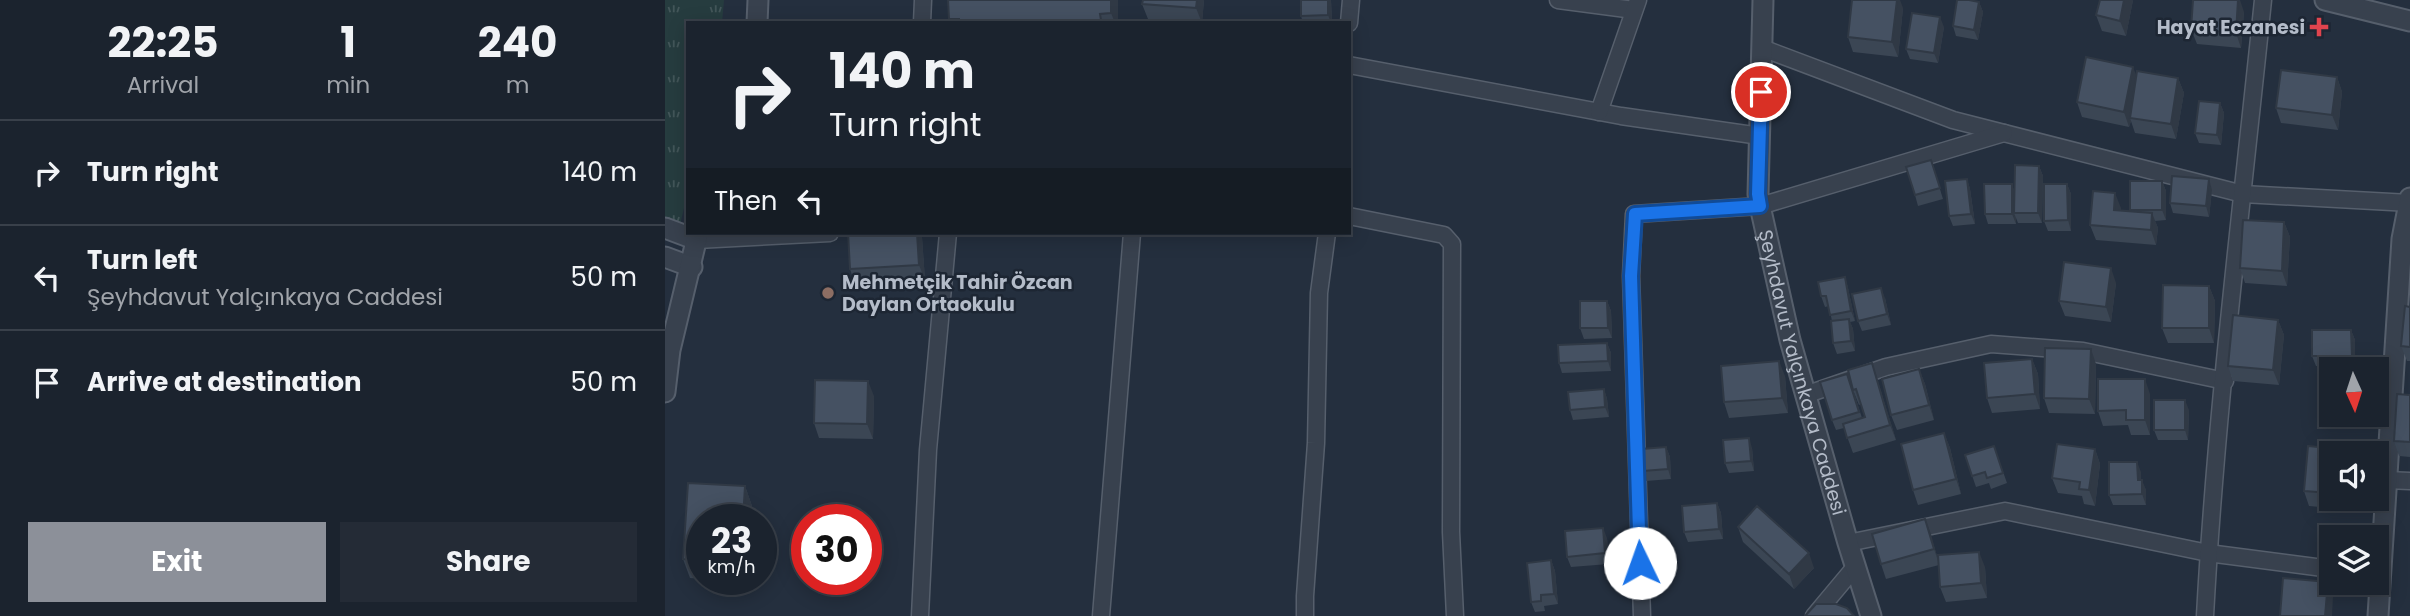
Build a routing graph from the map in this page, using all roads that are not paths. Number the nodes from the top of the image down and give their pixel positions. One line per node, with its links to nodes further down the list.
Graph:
1 (758, 0): 9 (street)
2 (923, 0): 10 (street)
3 (1351, 0): 11 (street)
4 (1558, 0): 8 (street)
5 (1763, 0): 13 (street, Şeyhdavut Yalçınkaya Caddesi)
6 (2263, 0): 18 (street)
7 (2325, 0): 12 (street)
8 (1636, 5): 15 (street)
9 (757, 21)
10 (922, 21)
11 (1349, 21)
12 (2410, 21)
13 (1762, 48): 16 (street); 17 (street, Şeyhdavut Yalçınkaya Caddesi)
14 (1351, 65): 15 (street)
15 (1599, 112): 17 (street)
16 (2004, 134): 18 (street); 21 (street)
17 (1760, 136): 21 (street, Şeyhdavut Yalçınkaya Caddesi)
18 (2243, 194): 20 (street); 33 (street)
19 (2410, 198): 20 (street)
20 (2410, 203): 36 (street)
21 (1760, 206): 35 (street, Şeyhdavut Yalçınkaya Caddesi); 48 (street)
22 (1351, 216): 47 (street)
23 (665, 228): 24 (street)
24 (686, 233)
25 (741, 235): 29 (street)
26 (948, 235): 44 (street)
27 (1132, 235): 45 (street)
28 (1327, 235): 46 (street)
29 (697, 236): 31 (street)
30 (665, 257): 31 (street)
31 (692, 267): 32 (street)
32 (668, 350): 34 (street)
33 (2225, 381): 35 (street); 40 (street)
34 (665, 392)
35 (1805, 395): 39 (street, Şeyhdavut Yalçınkaya Caddesi)
36 (2389, 441)
37 (2389, 480): 38 (street)
38 (2410, 481)
39 (1847, 543): 40 (street); 41 (street, Şeyhdavut Yalçınkaya Caddesi)
40 (2208, 553): 42 (street); 51 (street)
41 (1855, 567): 49 (street); 50 (street, Şeyhdavut Yalçınkaya Caddesi)
42 (2319, 567)
43 (2378, 595): 52 (street)
44 (921, 616)
45 (1101, 616)
46 (1305, 616)
47 (1455, 616)
48 (1642, 616)
49 (1814, 616)
50 (1871, 616)
51 (2205, 616)
52 (2378, 616)

